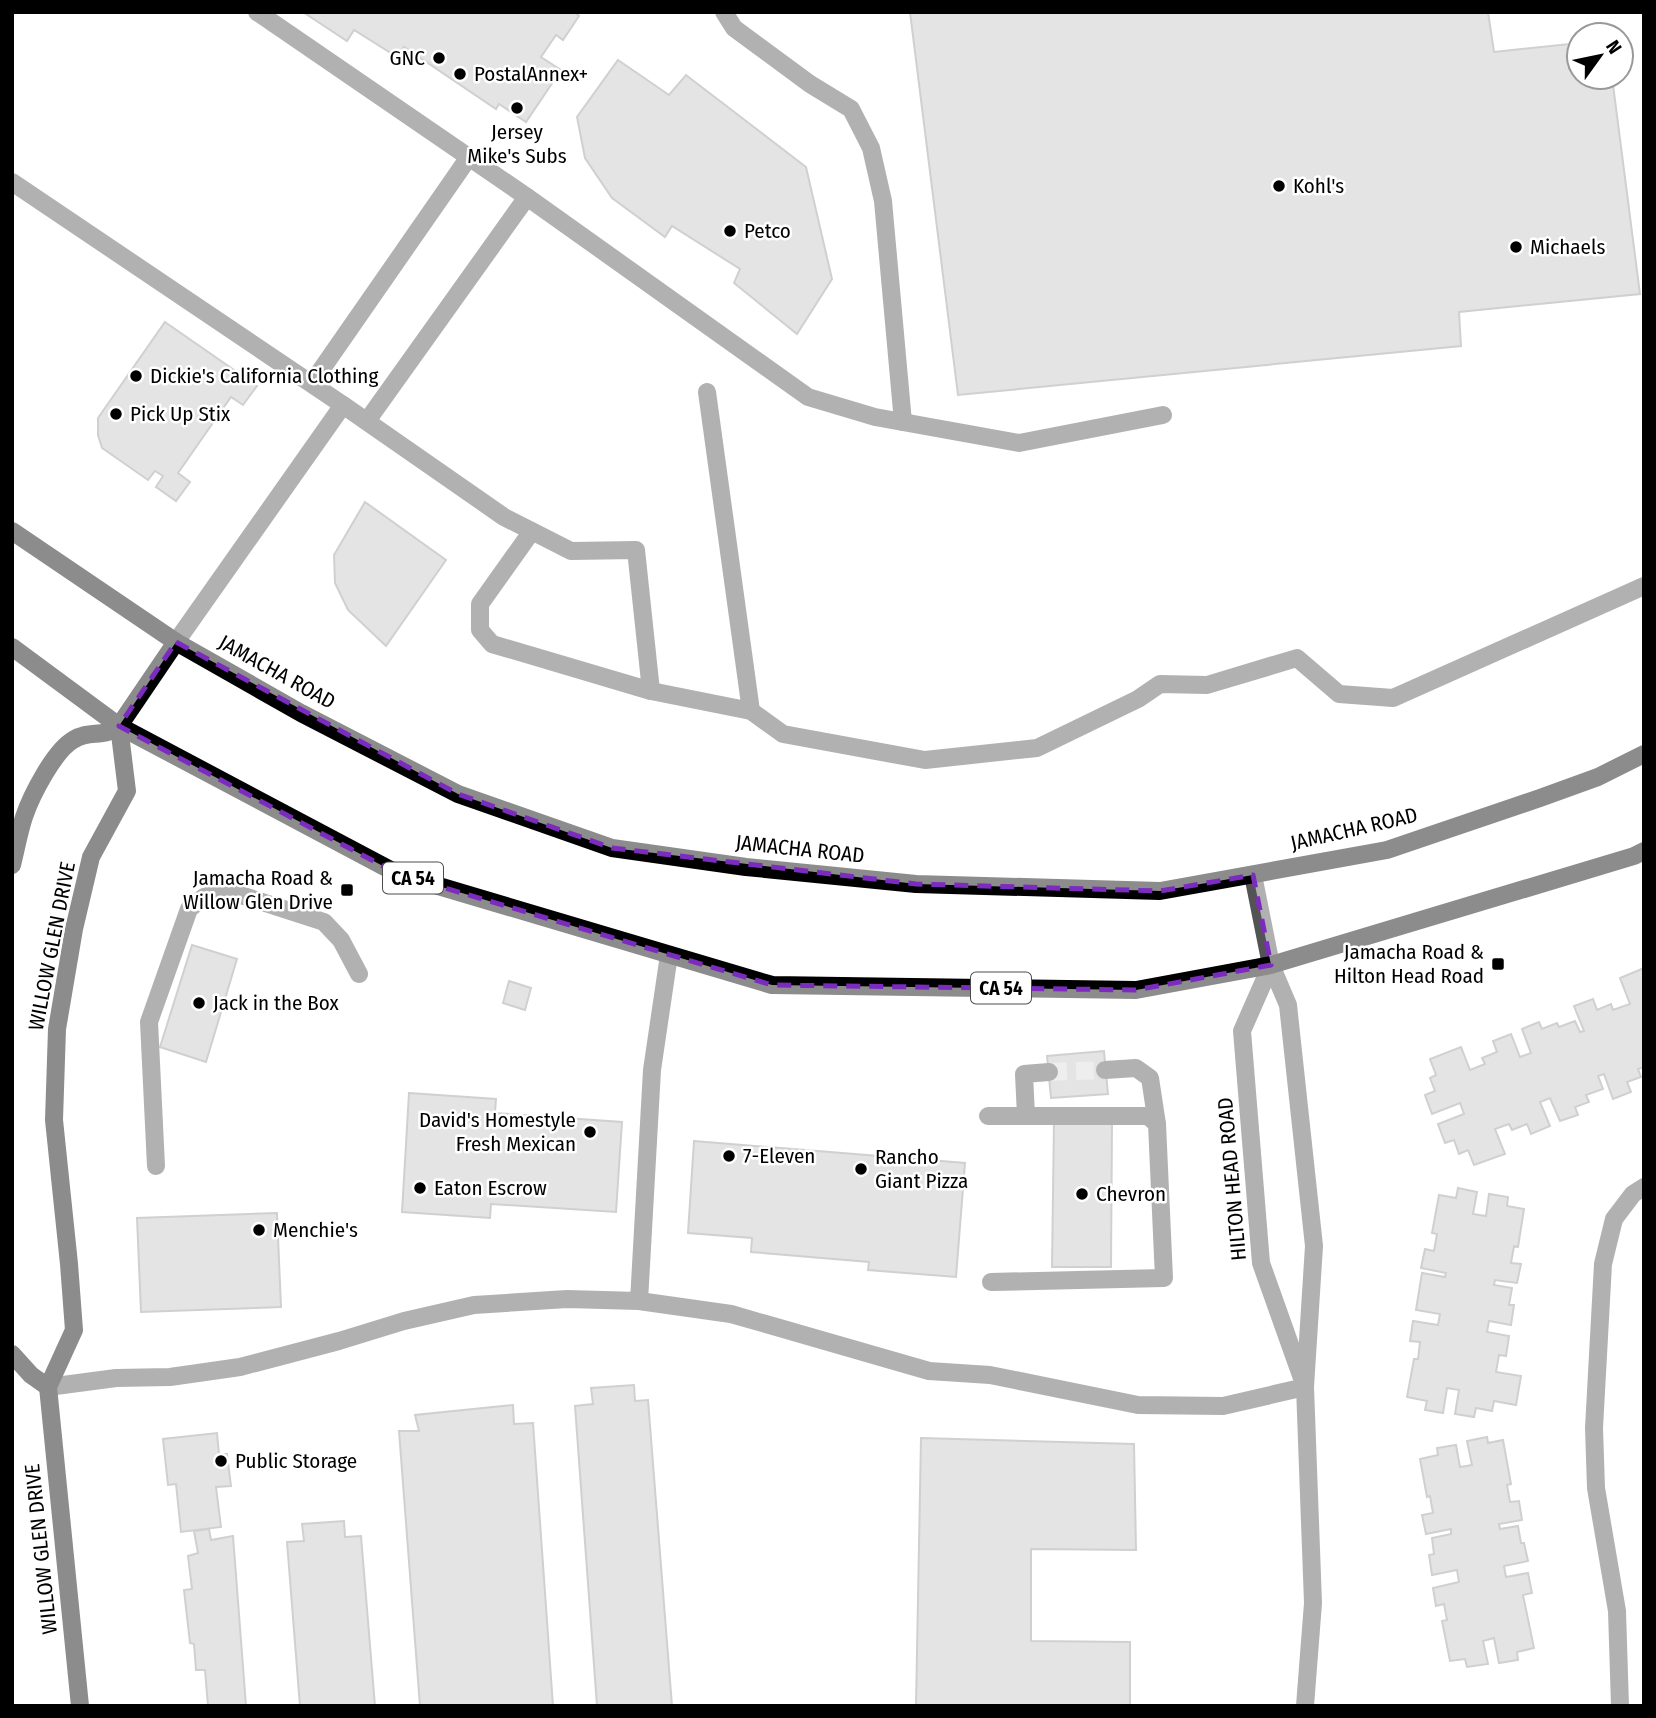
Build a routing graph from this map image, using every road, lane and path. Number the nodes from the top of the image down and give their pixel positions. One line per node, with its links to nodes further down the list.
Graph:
1 (257, 12): 3 (street)
2 (724, 12): 11 (street)
3 (469, 157): 5 (street); 6 (street)
4 (12, 182): 6 (street)
5 (527, 197): 10 (street); 11 (street)
6 (312, 383): 8 (street)
7 (708, 392): 18 (street)
8 (343, 405): 10 (street); 15 (street)
9 (1163, 415): 11 (street)
10 (367, 421): 13 (street)
11 (903, 422)
12 (12, 531): 15 (main road, JAMACHA ROAD)
13 (531, 531): 17 (street); 17 (street)
14 (1644, 586): 18 (street)
15 (176, 642): 19 (main road); 23 (main road, JAMACHA ROAD)
16 (12, 647): 19 (main road, CA 54)
17 (651, 691): 18 (street)
18 (751, 711)
19 (118, 726): 22 (main road); 24 (main road, CA 54); 37 (main road, WILLOW GLEN DRIVE)
20 (1644, 754): 23 (main road, JAMACHA ROAD)
21 (1644, 851): 25 (main road, CA 54)
22 (12, 865)
23 (1253, 875): 25 (street, HILTON HEAD ROAD)
24 (669, 954): 25 (main road, CA 54); 35 (street)
25 (1271, 965): 38 (street, HILTON HEAD ROAD); 38 (street, HILTON HEAD ROAD)
26 (359, 974): 32 (street)
27 (1105, 1070): 31 (street)
28 (1049, 1072): 30 (street)
29 (988, 1116): 30 (street)
30 (1026, 1116): 31 (street)
31 (1157, 1124): 34 (street)
32 (156, 1166)
33 (1644, 1187): 41 (street)
34 (991, 1282)
35 (639, 1301): 37 (street); 38 (street)
36 (12, 1354): 37 (main road)
37 (48, 1387): 39 (main road, WILLOW GLEN DRIVE)
38 (1305, 1387): 40 (street, HILTON HEAD ROAD)
39 (80, 1706)
40 (1305, 1706)
41 (1620, 1706)

